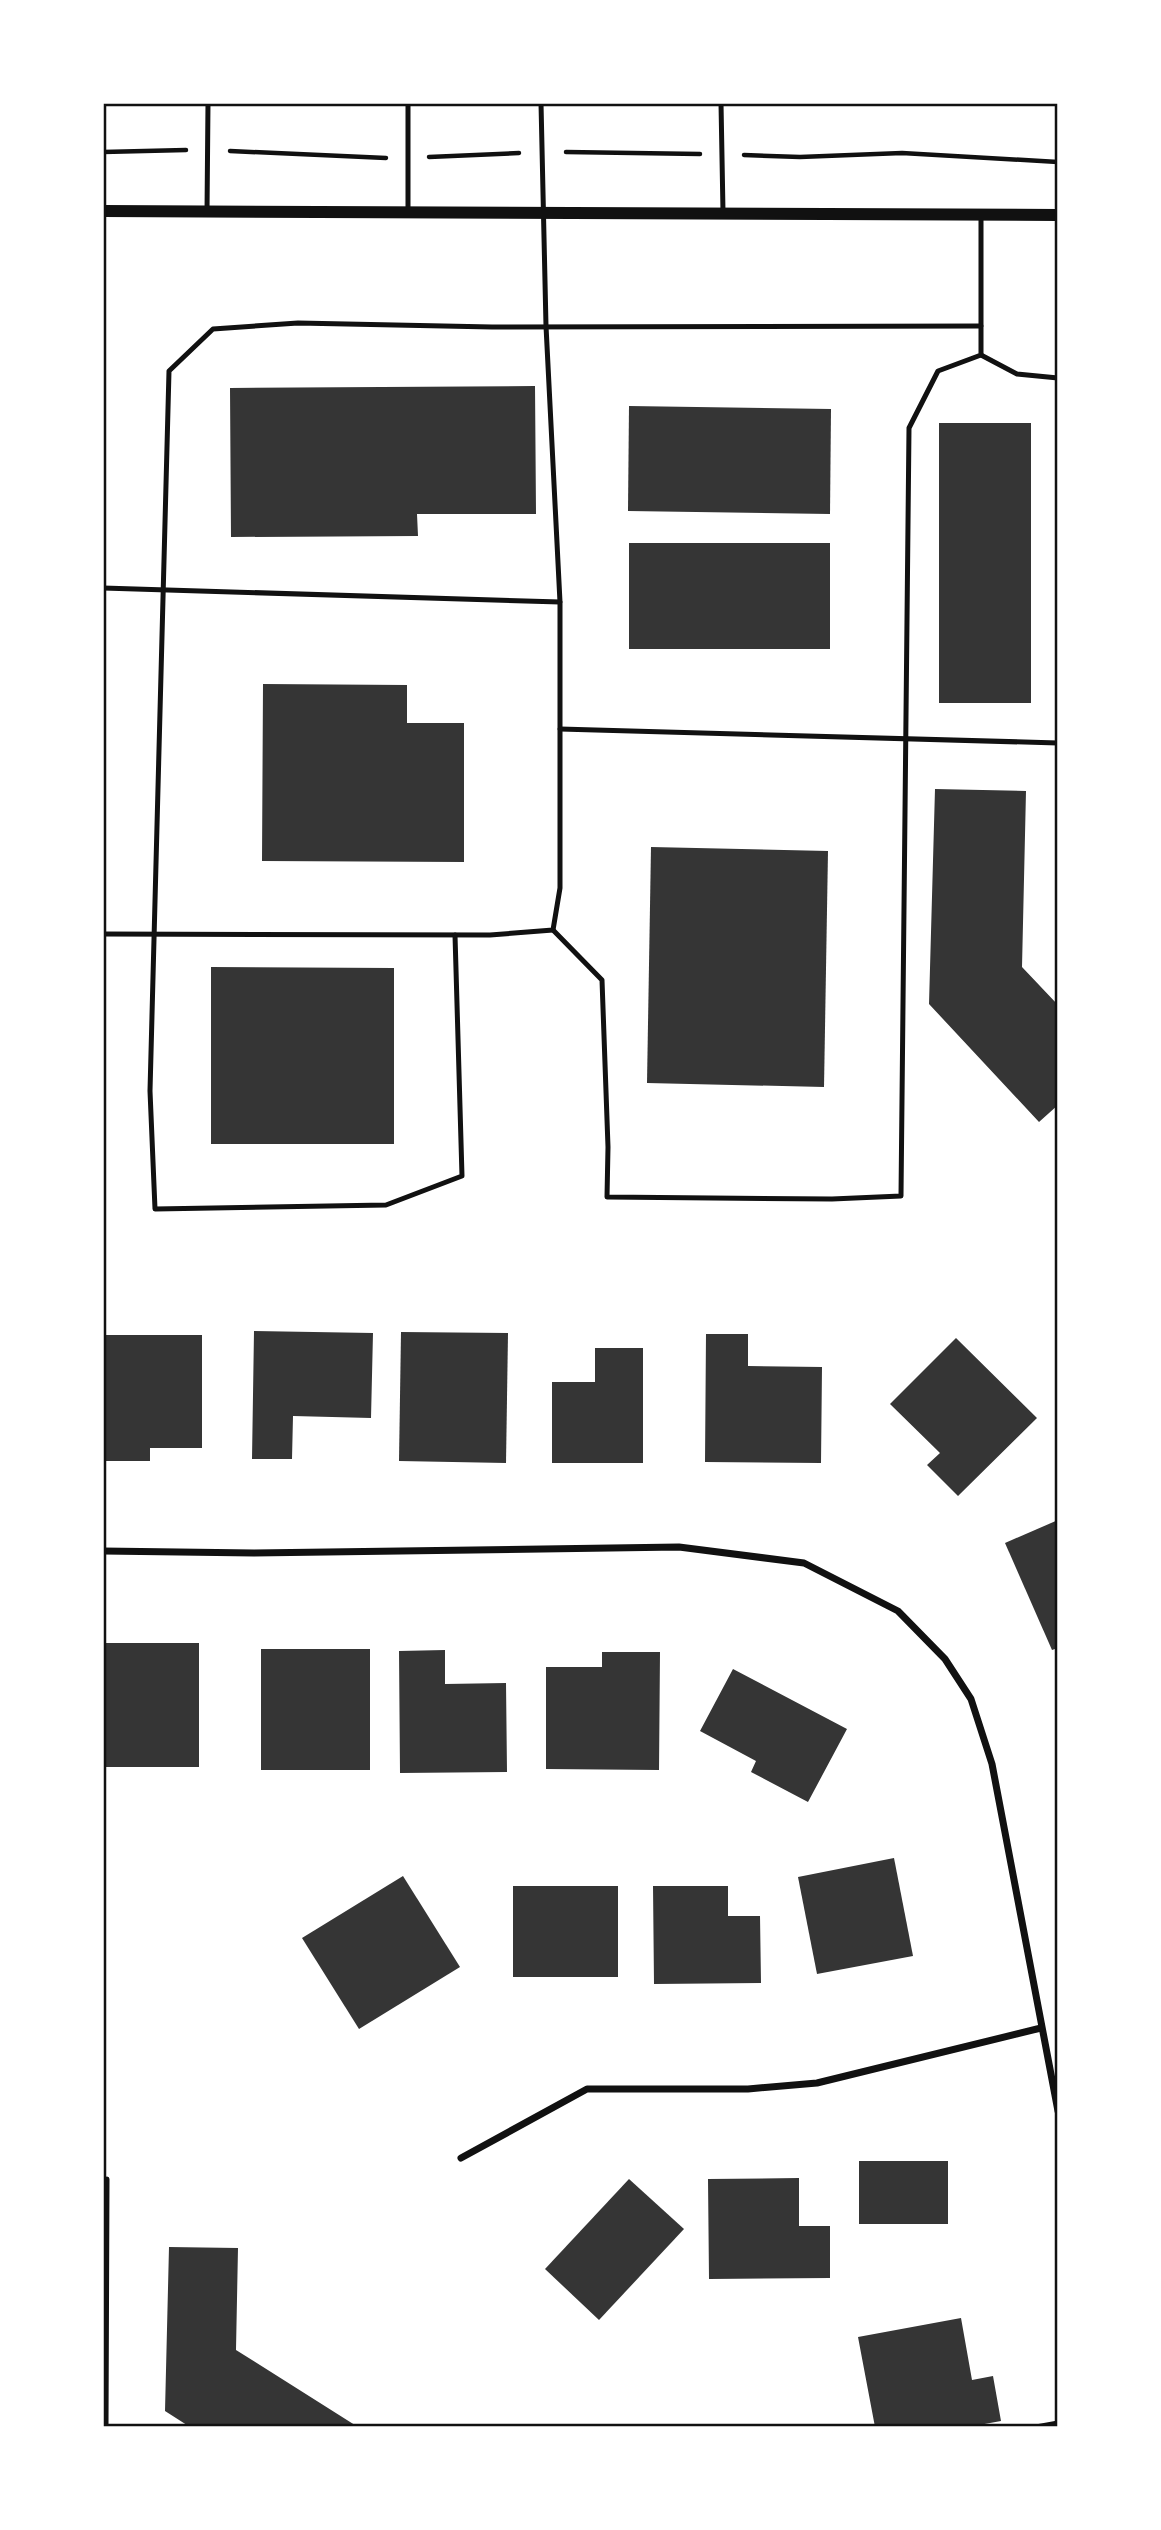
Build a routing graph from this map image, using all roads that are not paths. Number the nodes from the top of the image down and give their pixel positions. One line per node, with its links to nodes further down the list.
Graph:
1 (208, 103): 6 (lane)
2 (408, 103): 7 (lane)
3 (541, 103): 8 (lane)
4 (720, 103): 9 (lane)
5 (103, 211): 6 (street)
6 (207, 212): 7 (street)
7 (408, 213): 8 (street)
8 (544, 213): 9 (street); 12 (lane)
9 (723, 213): 10 (street)
10 (981, 214): 11 (street); 13 (lane)
11 (1058, 215)
12 (546, 326): 13 (lane); 17 (lane); 18 (lane)
13 (981, 326): 14 (lane)
14 (981, 355): 15 (lane); 20 (lane)
15 (1058, 377)
16 (103, 588): 17 (lane)
17 (165, 591): 18 (lane); 24 (lane)
18 (560, 602): 19 (lane)
19 (560, 729): 20 (lane); 22 (lane)
20 (906, 739): 21 (lane); 22 (lane)
21 (1058, 743)
22 (553, 930): 25 (lane)
23 (103, 934): 24 (lane)
24 (155, 934): 25 (lane); 25 (lane)
25 (455, 934)
26 (103, 1551): 27 (street)
27 (1041, 2028): 28 (street); 29 (street)
28 (1058, 2111)
29 (461, 2158)
30 (107, 2179): 32 (lane)
31 (1058, 2423): 33 (lane)
32 (106, 2427)
33 (1036, 2427)

